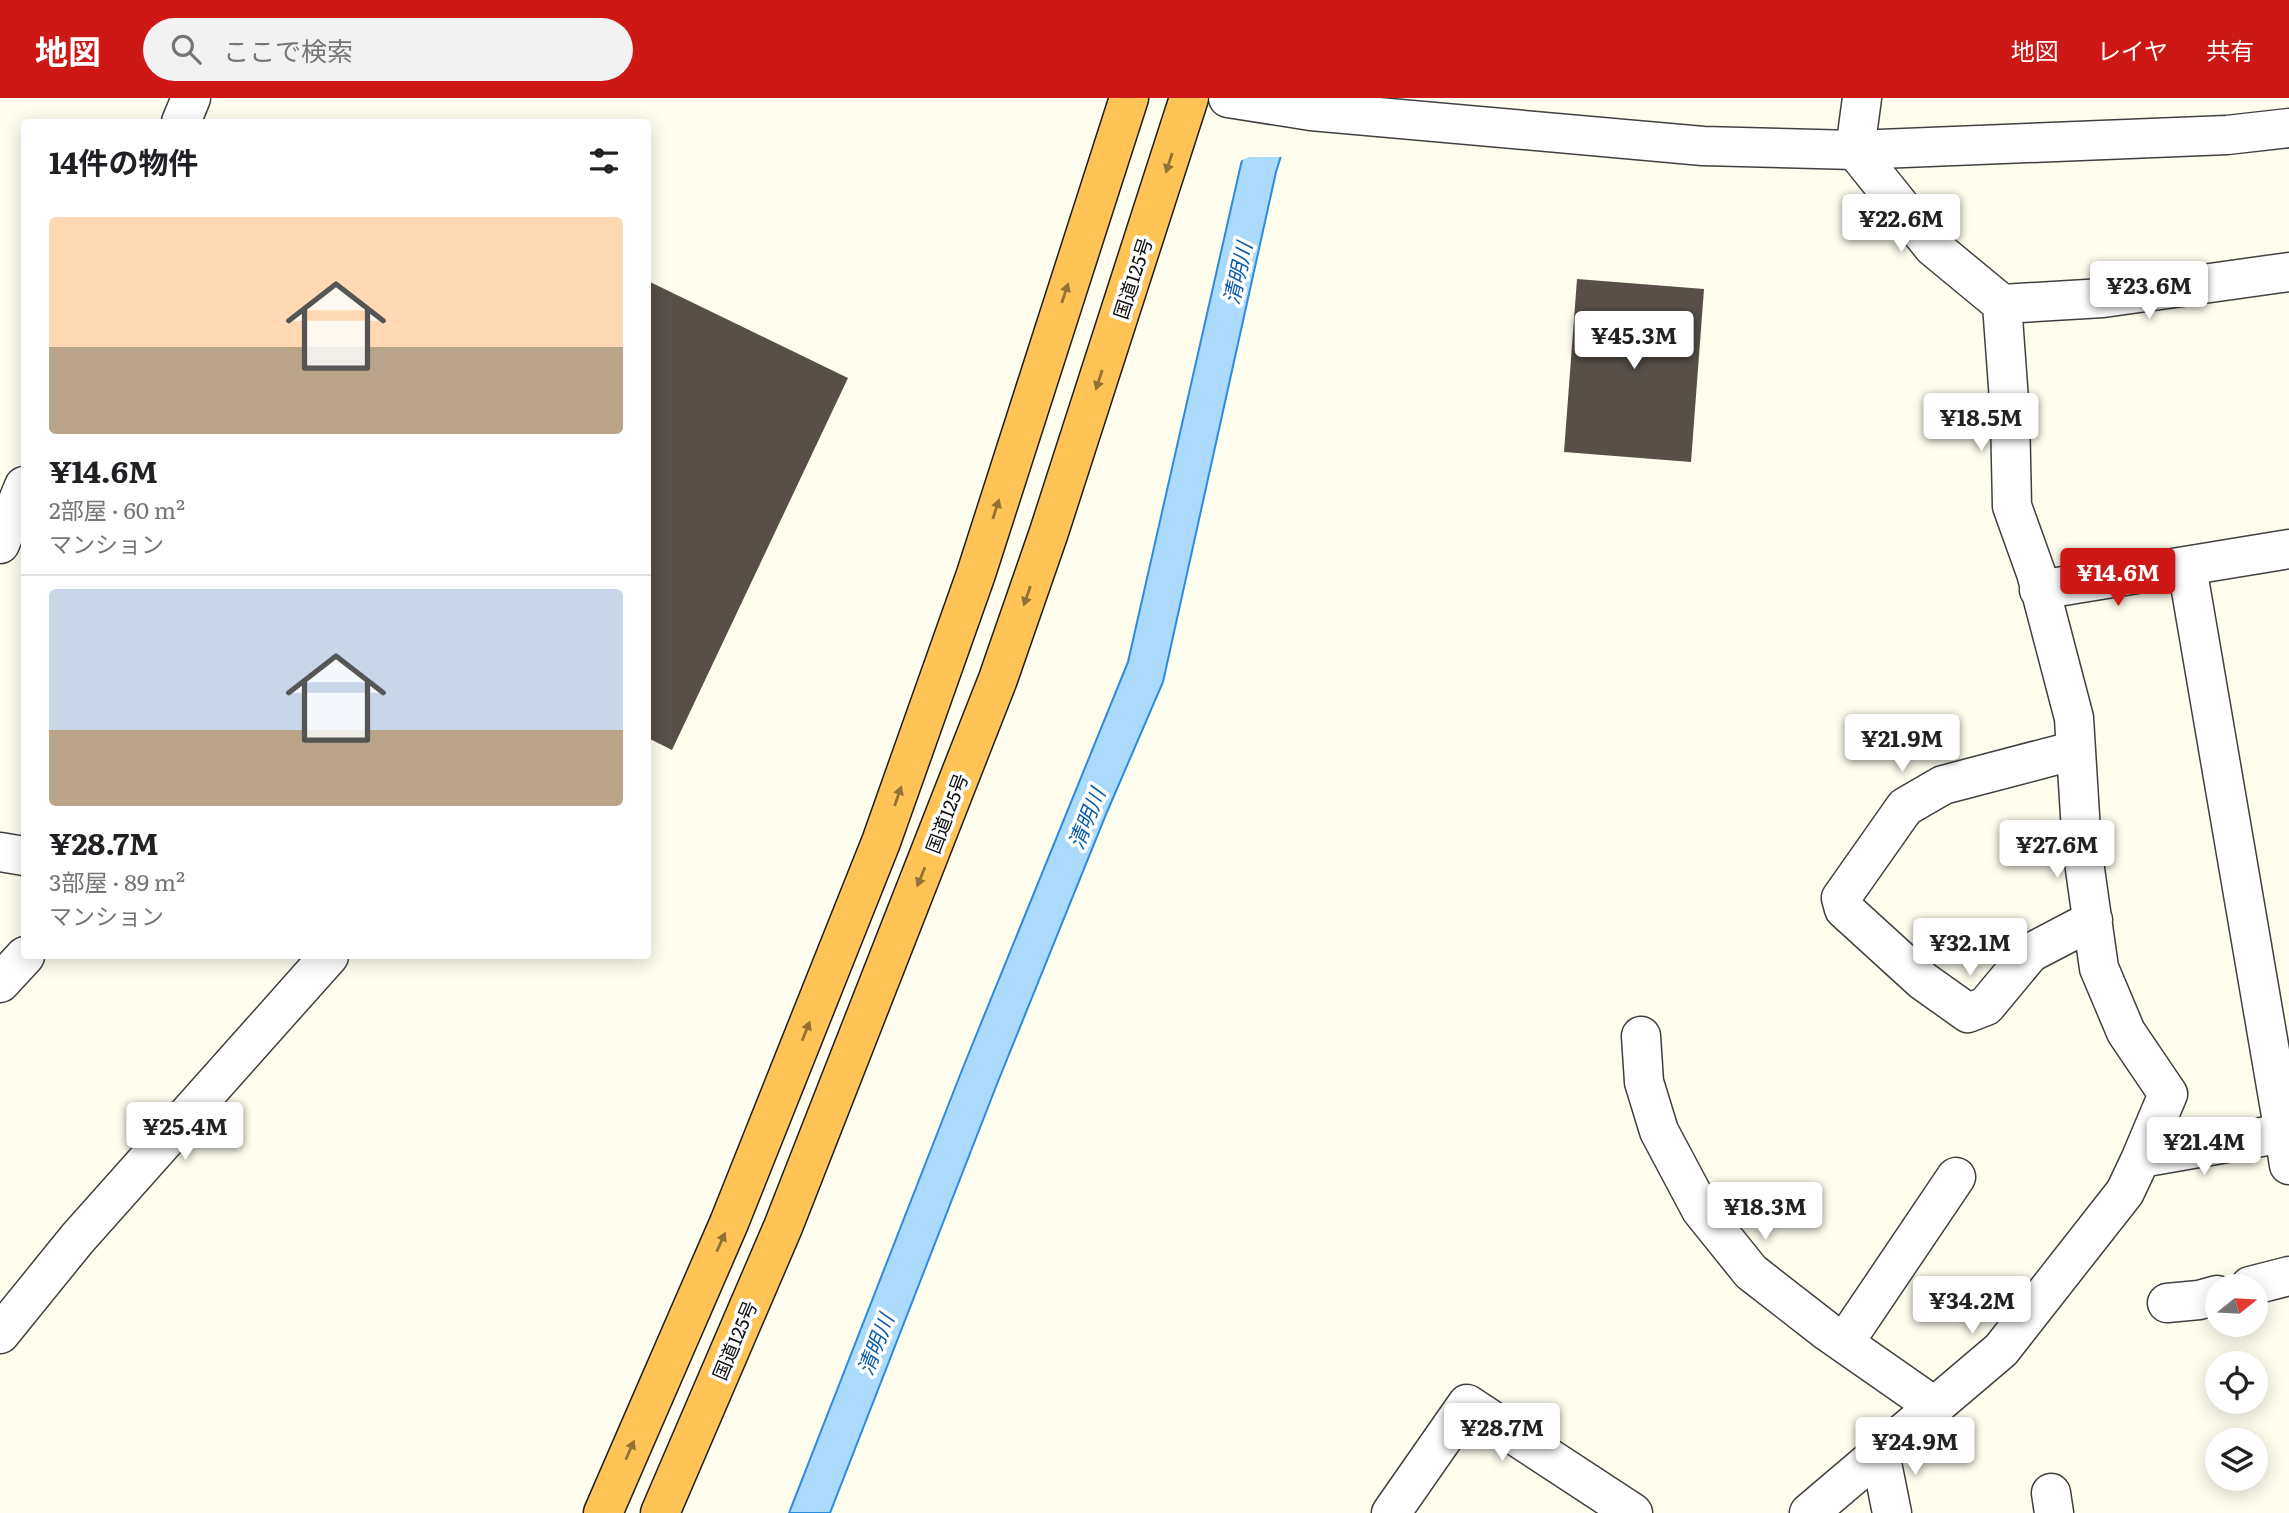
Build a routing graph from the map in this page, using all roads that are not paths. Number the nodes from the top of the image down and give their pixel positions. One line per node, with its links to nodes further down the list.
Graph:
1 (1129, 98): 35 (highway, one-way to 1)
2 (1189, 98): 36 (highway, 国道125号, one-way to 36)
3 (1228, 98): 6 (street)
4 (1862, 98): 6 (street)
5 (2289, 128): 6 (street)
6 (1855, 150): 8 (street)
7 (2289, 272): 8 (street)
8 (2002, 304): 15 (street)
9 (13, 500): 10 (street)
10 (0, 544)
11 (2289, 549): 14 (street)
12 (0, 560): 13 (street)
13 (21, 564)
14 (2187, 567): 15 (street); 24 (street)
15 (2039, 590): 16 (street)
16 (2076, 750): 19 (street); 19 (street)
17 (0, 852): 18 (street)
18 (21, 856)
19 (2092, 920): 25 (street)
20 (22, 959): 22 (street)
21 (326, 959): 31 (street)
22 (0, 983)
23 (1641, 1036): 32 (street)
24 (2286, 1149): 25 (street)
25 (2141, 1158): 33 (street)
26 (1956, 1177): 32 (street)
27 (2289, 1276): 28 (street)
28 (2268, 1281)
29 (2205, 1298): 30 (street)
30 (2167, 1303)
31 (0, 1334)
32 (1844, 1343): 33 (street)
33 (1934, 1406): 34 (street)
34 (1880, 1453): 39 (street); 40 (street)
35 (603, 1513)
36 (660, 1513)
37 (1391, 1513): 38 (street)
38 (1633, 1513)
39 (1809, 1513)
40 (1892, 1513)

